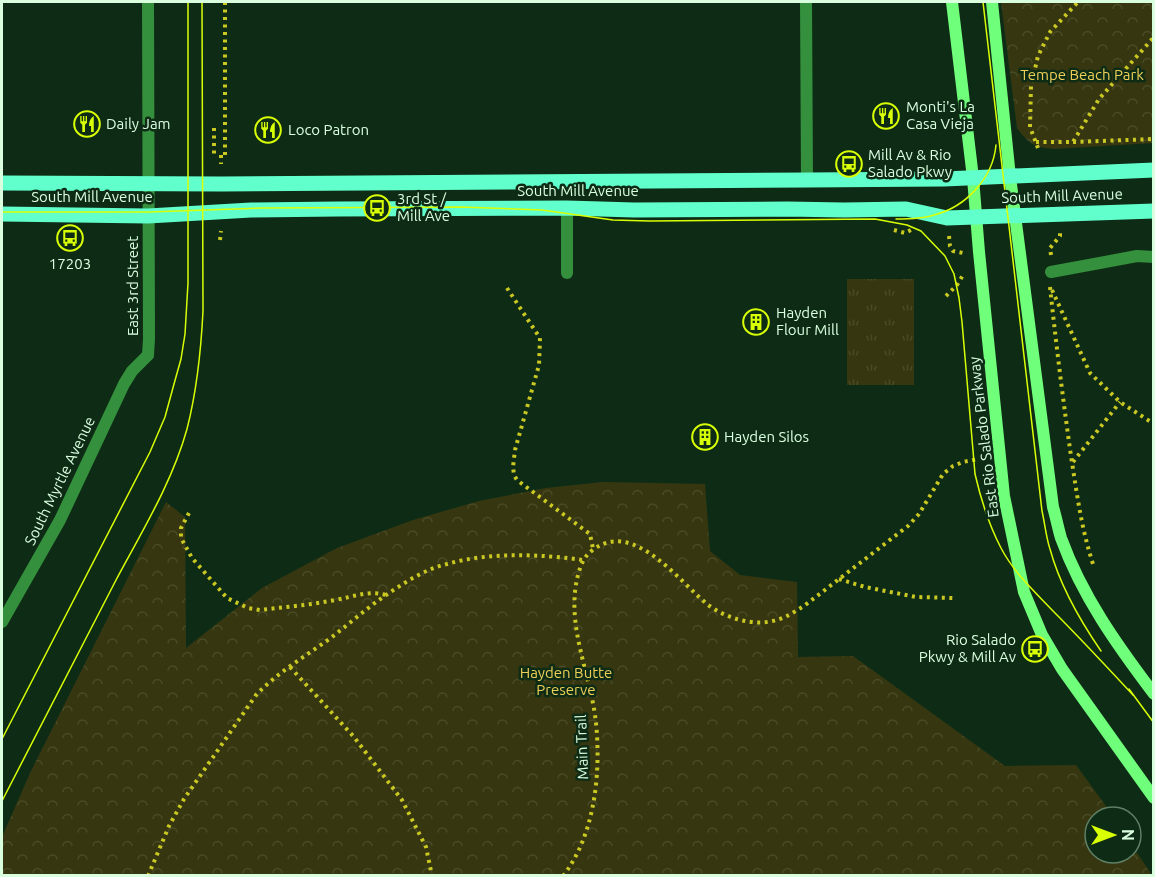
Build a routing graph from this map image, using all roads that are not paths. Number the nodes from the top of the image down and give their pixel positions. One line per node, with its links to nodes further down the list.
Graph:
1 (148, 2): 10 (street, East 3rd Street)
2 (806, 2): 8 (street)
3 (952, 2): 7 (main road, East Rio Salado Parkway)
4 (992, 2): 6 (main road)
5 (1154, 170): 6 (main road, South Mill Avenue)
6 (1010, 177): 7 (main road, South Mill Avenue); 15 (main road)
7 (973, 178): 8 (main road, South Mill Avenue); 16 (main road, East Rio Salado Parkway)
8 (807, 180): 10 (main road, South Mill Avenue)
9 (2, 183): 10 (main road, South Mill Avenue)
10 (149, 184): 14 (street, East 3rd Street)
11 (567, 208): 14 (main road, South Mill Avenue); 16 (main road, South Mill Avenue); 18 (street)
12 (1154, 212): 15 (main road, South Mill Avenue)
13 (2, 214): 14 (main road, South Mill Avenue)
14 (148, 216): 20 (street, East 3rd Street)
15 (1015, 216): 16 (main road, South Mill Avenue); 22 (main road)
16 (976, 217): 23 (main road, East Rio Salado Parkway)
17 (1154, 257): 19 (street)
18 (567, 273)
19 (1051, 279)
20 (148, 355): 21 (street, South Myrtle Avenue)
21 (2, 622)
22 (1154, 694)
23 (1154, 798)

